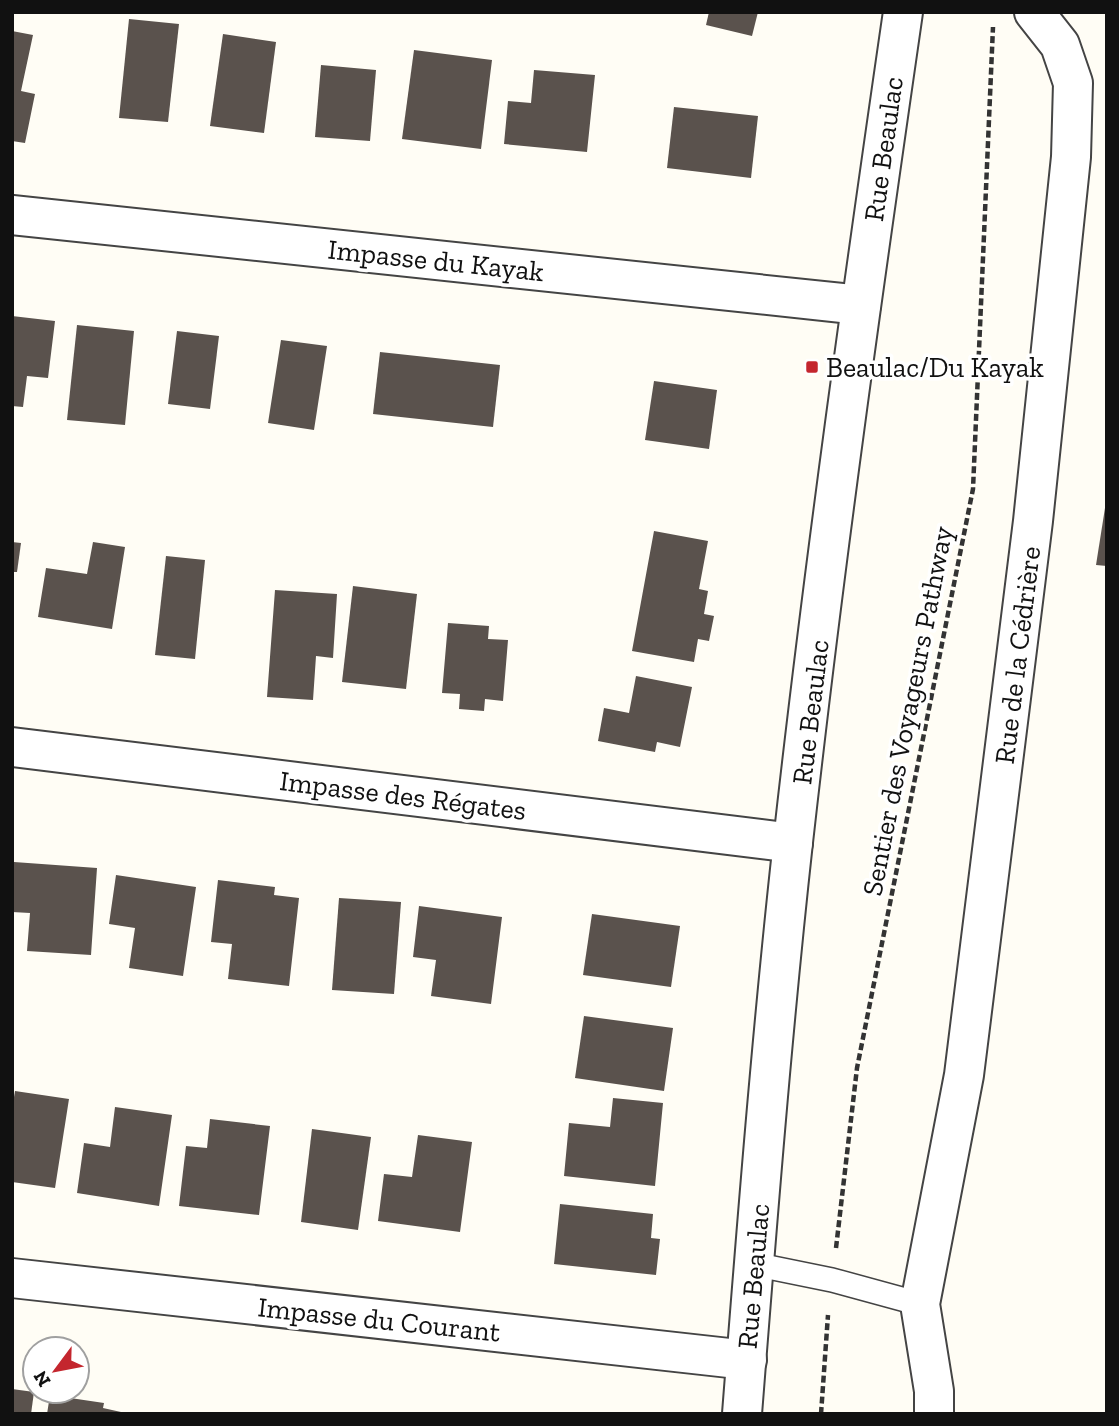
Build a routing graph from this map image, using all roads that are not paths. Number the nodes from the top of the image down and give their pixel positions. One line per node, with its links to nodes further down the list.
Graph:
1 (903, 12): 4 (street, Rue Beaulac)
2 (1034, 12): 9 (street, Rue de la Cédrière)
3 (12, 215): 4 (street, Impasse du Kayak)
4 (861, 305): 6 (street, Rue Beaulac)
5 (12, 747): 6 (street, Impasse des Régates)
6 (793, 843): 7 (street, Rue Beaulac)
7 (753, 1264): 9 (lane); 10 (street, Rue Beaulac)
8 (12, 1278): 10 (street, Impasse du Courant)
9 (920, 1304): 12 (street, Rue de la Cédrière)
10 (747, 1360): 11 (street, Rue Beaulac)
11 (742, 1414)
12 (934, 1414)

